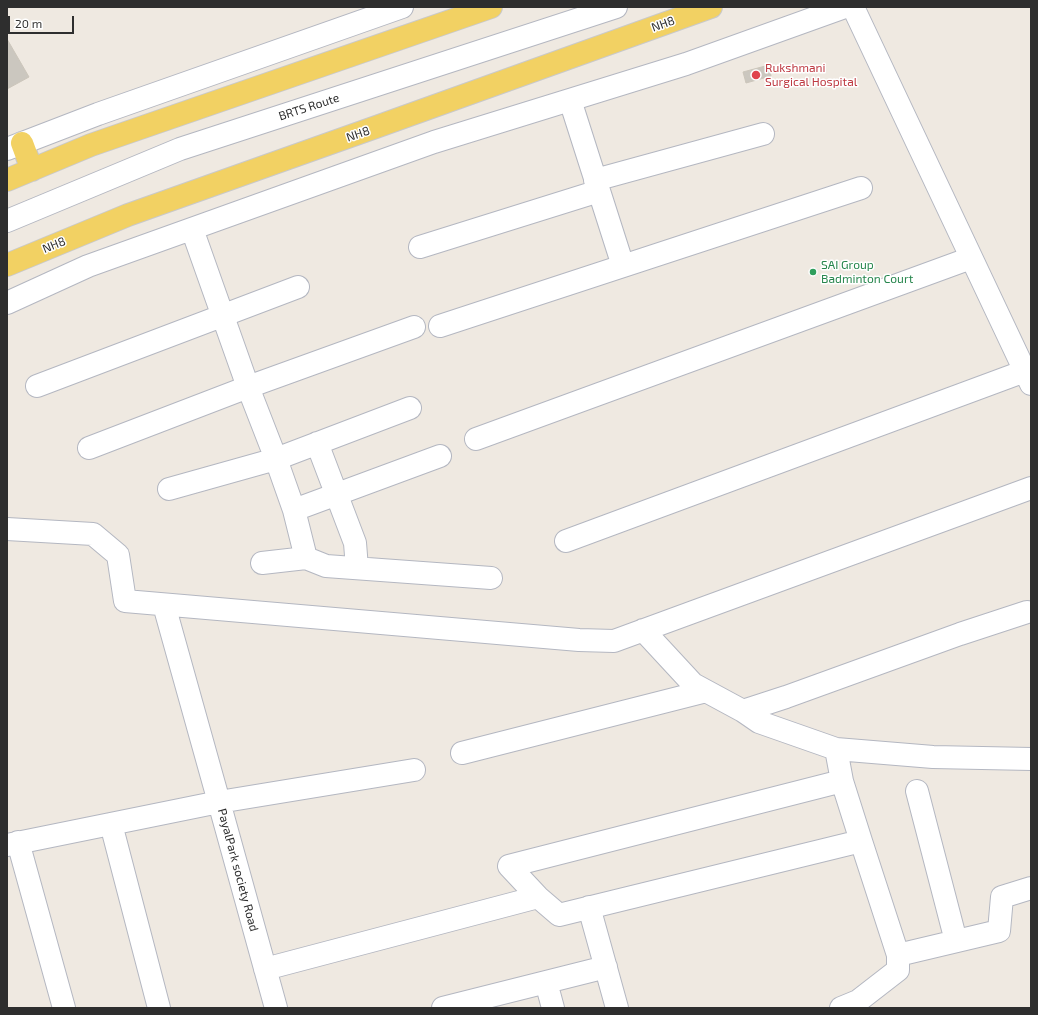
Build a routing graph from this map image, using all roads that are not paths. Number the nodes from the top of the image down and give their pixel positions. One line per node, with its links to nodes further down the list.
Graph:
1 (402, 7): 9 (street)
2 (491, 7): 10 (main road)
3 (616, 7): 14 (street, BRTS Route)
4 (711, 7): 18 (main road, NH8)
5 (846, 7): 7 (street)
6 (853, 7): 17 (street)
7 (570, 100): 12 (street); 15 (street)
8 (763, 134): 12 (street)
9 (15, 146): 10 (main road)
10 (32, 170): 11 (main road)
11 (7, 180)
12 (597, 186): 16 (street); 19 (street)
13 (861, 188): 19 (street)
14 (7, 221)
15 (192, 229): 21 (street); 22 (street)
16 (420, 247)
17 (971, 258): 25 (street); 29 (street)
18 (7, 265)
19 (623, 266): 23 (street)
20 (298, 287): 22 (street)
21 (7, 302)
22 (223, 315): 26 (street); 27 (street)
23 (440, 326)
24 (414, 327): 27 (street)
25 (1028, 377): 39 (street)
26 (38, 386)
27 (248, 387): 31 (street); 33 (street)
28 (410, 408): 30 (street)
29 (476, 439)
30 (317, 443): 33 (street); 36 (street)
31 (88, 448)
32 (440, 456): 36 (street)
33 (276, 458): 35 (street); 37 (street)
34 (1031, 488): 46 (street)
35 (169, 489)
36 (336, 494): 37 (street); 42 (street)
37 (294, 510): 40 (street)
38 (7, 529): 44 (street)
39 (566, 541)
40 (306, 558): 41 (street); 42 (street)
41 (262, 563)
42 (357, 568): 43 (street)
43 (491, 578)
44 (164, 605): 46 (street); 55 (street)
45 (1030, 615): 48 (street)
46 (643, 630): 47 (street)
47 (706, 691): 48 (street); 50 (street)
48 (743, 711): 49 (street)
49 (836, 749): 51 (street); 53 (street)
50 (462, 753)
51 (1031, 759)
52 (414, 770): 55 (street)
53 (842, 781): 57 (street); 60 (street)
54 (917, 791): 62 (street)
55 (219, 802): 56 (street, PayalPark society Road); 65 (street, PayalPark society Road)
56 (111, 824): 58 (street, PayalPark society Road); 69 (street)
57 (860, 841): 61 (street); 63 (street)
58 (13, 844): 68 (street)
59 (1031, 888): 62 (street)
60 (538, 897): 61 (street); 65 (street)
61 (589, 907): 64 (street)
62 (956, 941): 63 (street)
63 (898, 955): 67 (street)
64 (606, 967): 66 (street); 73 (street)
65 (265, 969): 70 (street, PayalPark society Road)
66 (546, 982): 71 (street); 72 (street)
67 (853, 1006)
68 (64, 1008)
69 (159, 1008)
70 (276, 1008)
71 (443, 1008)
72 (553, 1008)
73 (617, 1008)

